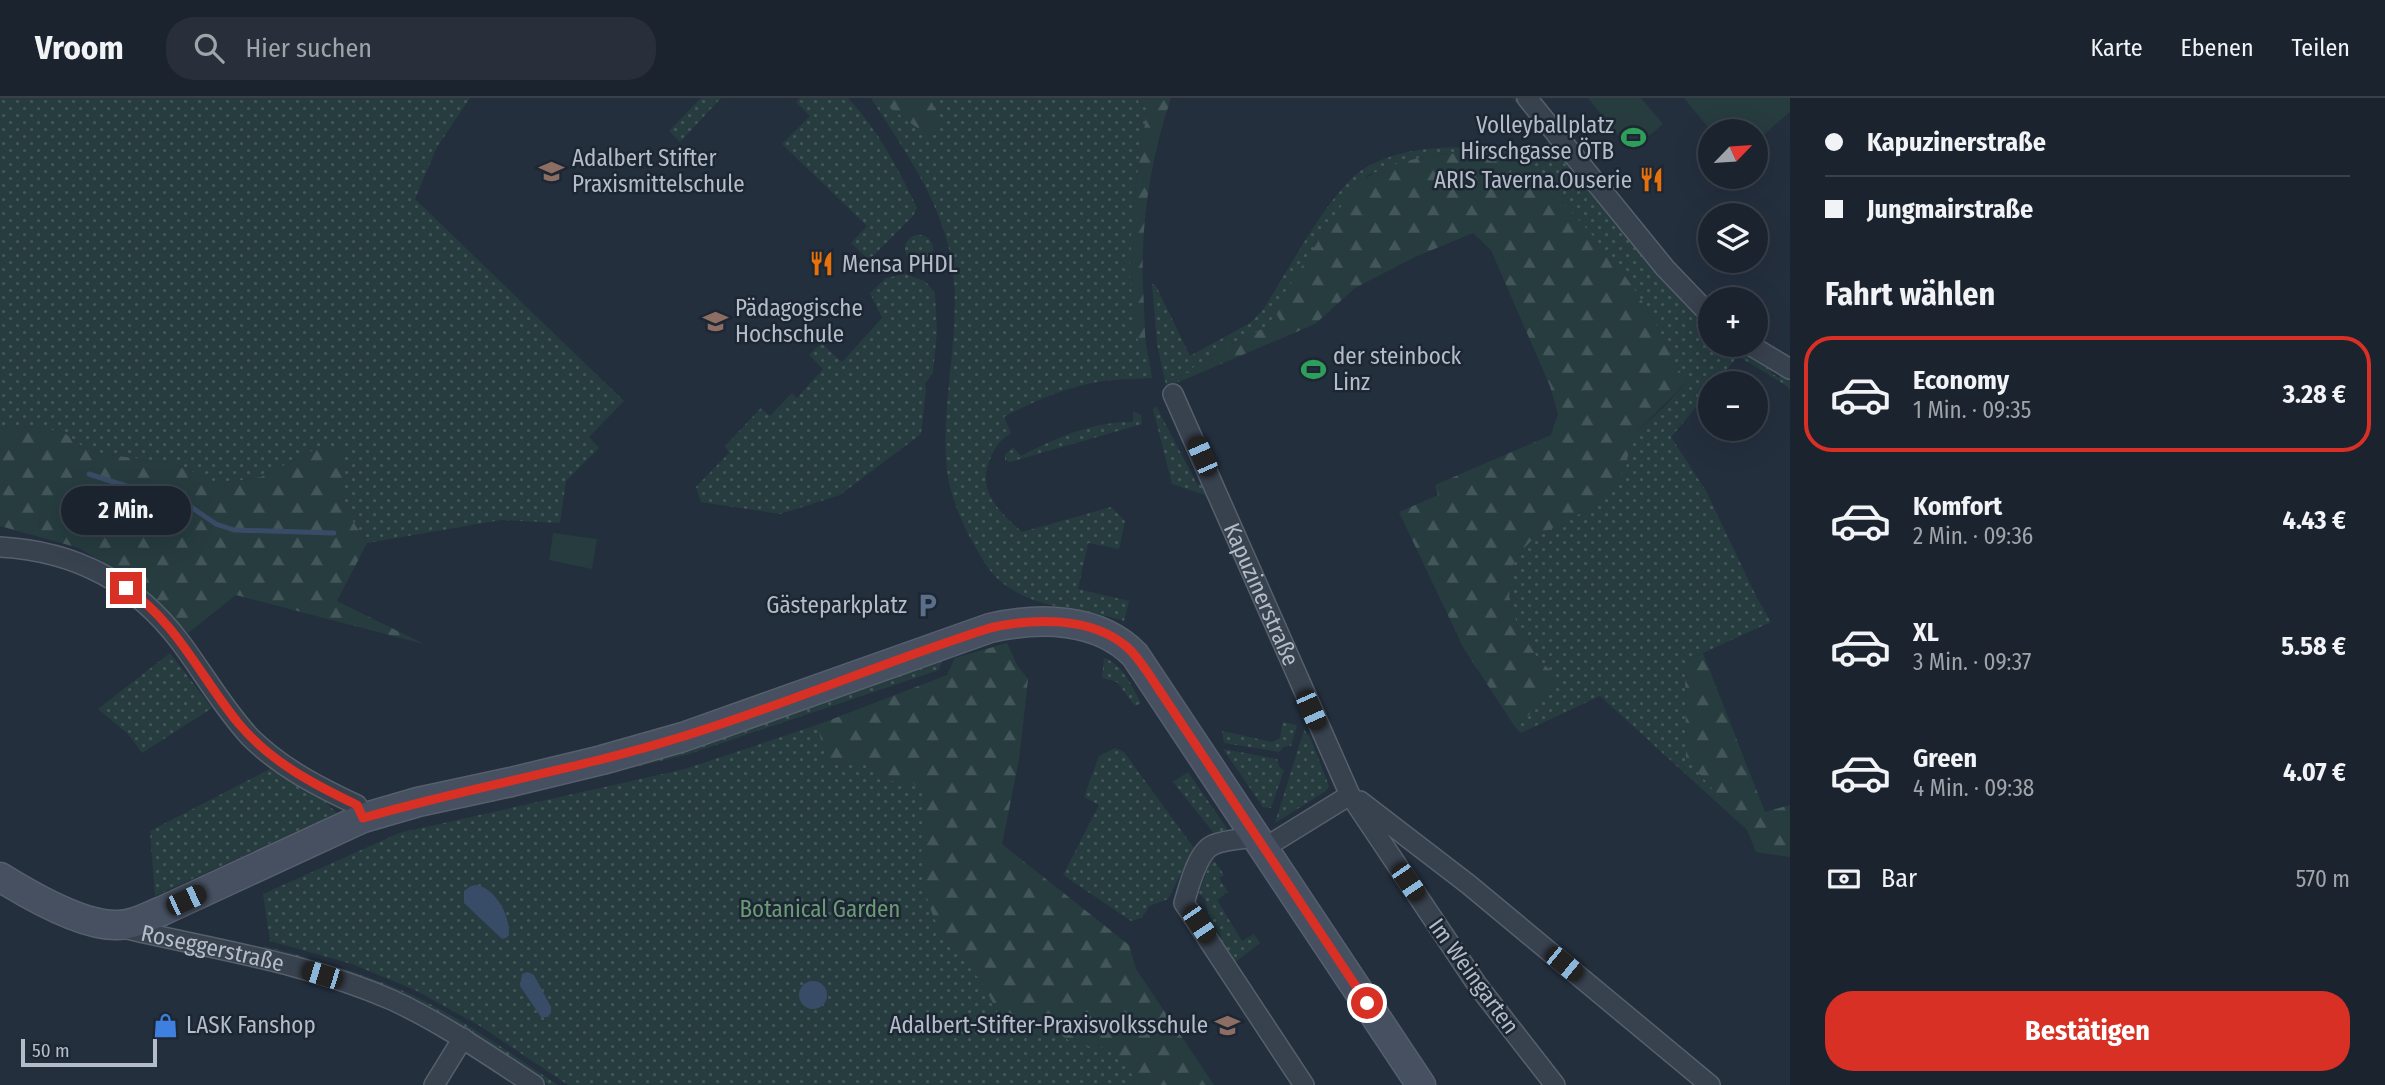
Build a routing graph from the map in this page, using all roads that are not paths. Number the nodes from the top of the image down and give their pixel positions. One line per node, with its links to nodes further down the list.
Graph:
1 (1527, 98): 2 (street)
2 (1698, 302)
3 (1768, 356): 4 (street)
4 (1790, 369)
5 (1173, 394): 7 (street, Kapuzinerstraße)
6 (0, 547): 8 (street)
7 (1350, 795): 9 (street); 17 (street, Im Weingarten); 18 (street)
8 (363, 818): 9 (street); 11 (street)
9 (1261, 842): 15 (street); 16 (street)
10 (0, 877): 11 (street, Roseggerstraße)
11 (115, 925): 12 (street, Roseggerstraße)
12 (463, 1038): 13 (street); 14 (street, Roseggerstraße)
13 (434, 1085)
14 (534, 1085)
15 (1304, 1085)
16 (1421, 1085)
17 (1555, 1085)
18 (1710, 1085)

